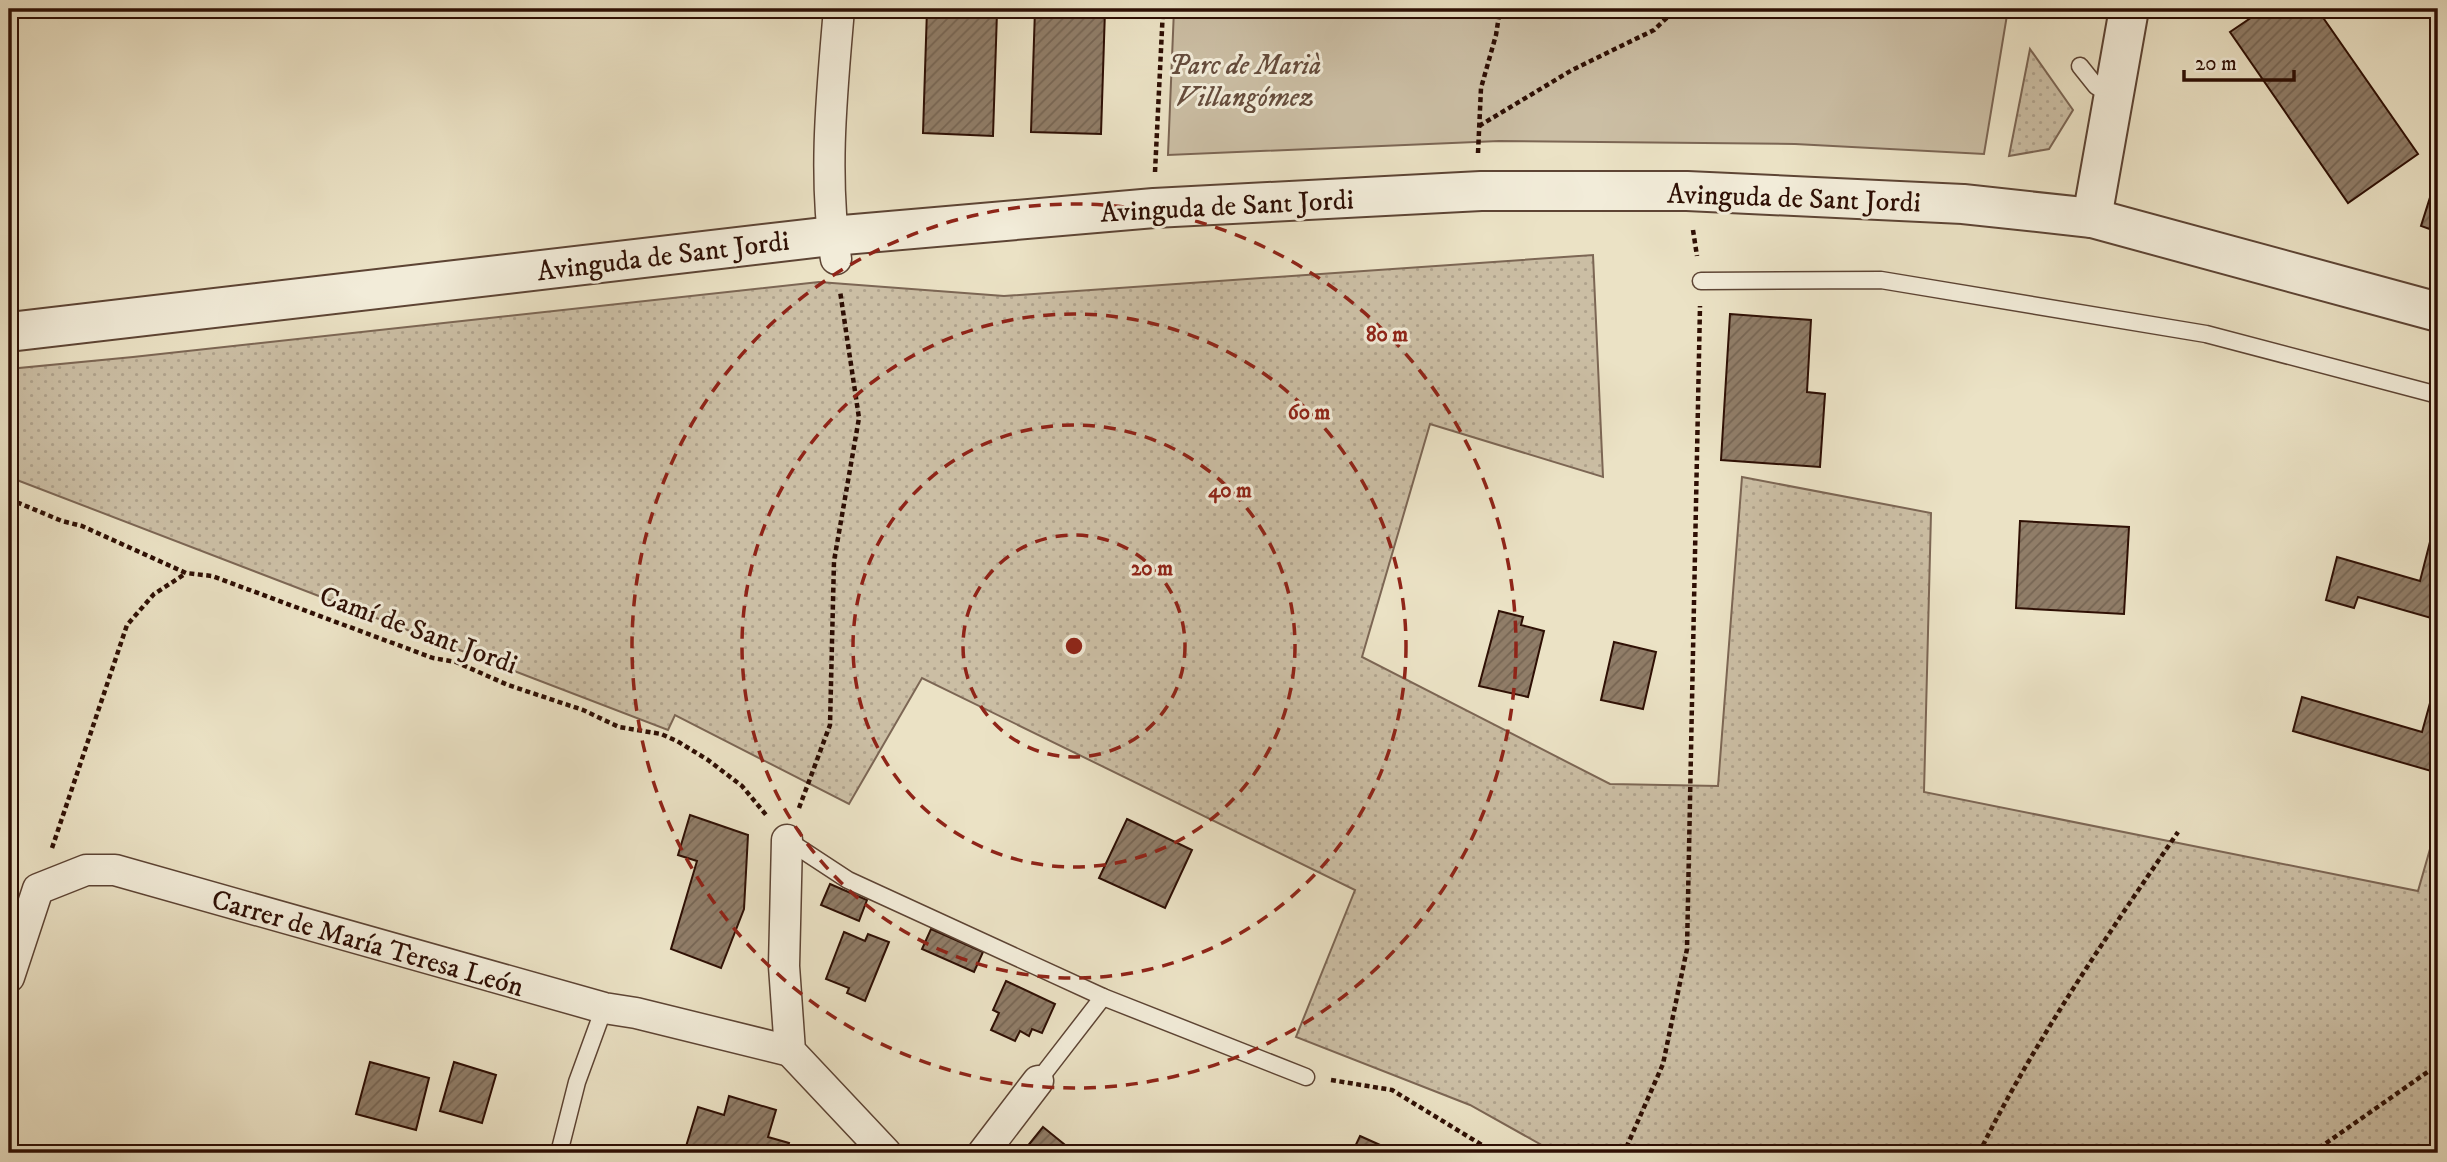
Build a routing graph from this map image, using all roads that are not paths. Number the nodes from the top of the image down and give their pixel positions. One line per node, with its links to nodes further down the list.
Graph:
1 (839, 9): 6 (street)
2 (2129, 9): 4 (street)
3 (2080, 66): 4 (lane)
4 (2113, 96): 5 (street)
5 (2092, 218): 6 (street, Avinguda de Sant Jordi); 8 (street, Avinguda de Sant Jordi)
6 (834, 247): 9 (street, Avinguda de Sant Jordi)
7 (1701, 281): 10 (lane)
8 (2438, 312)
9 (9, 332)
10 (2438, 395)
11 (787, 840): 13 (lane); 15 (street)
12 (9, 978): 14 (street, Carrer de María Teresa León)
13 (1103, 997): 16 (lane); 17 (lane)
14 (604, 1009): 15 (street, Carrer de María Teresa León); 18 (lane)
15 (790, 1051): 19 (street)
16 (1306, 1077)
17 (1038, 1081): 20 (street)
18 (559, 1153)
19 (886, 1153)
20 (983, 1153)

